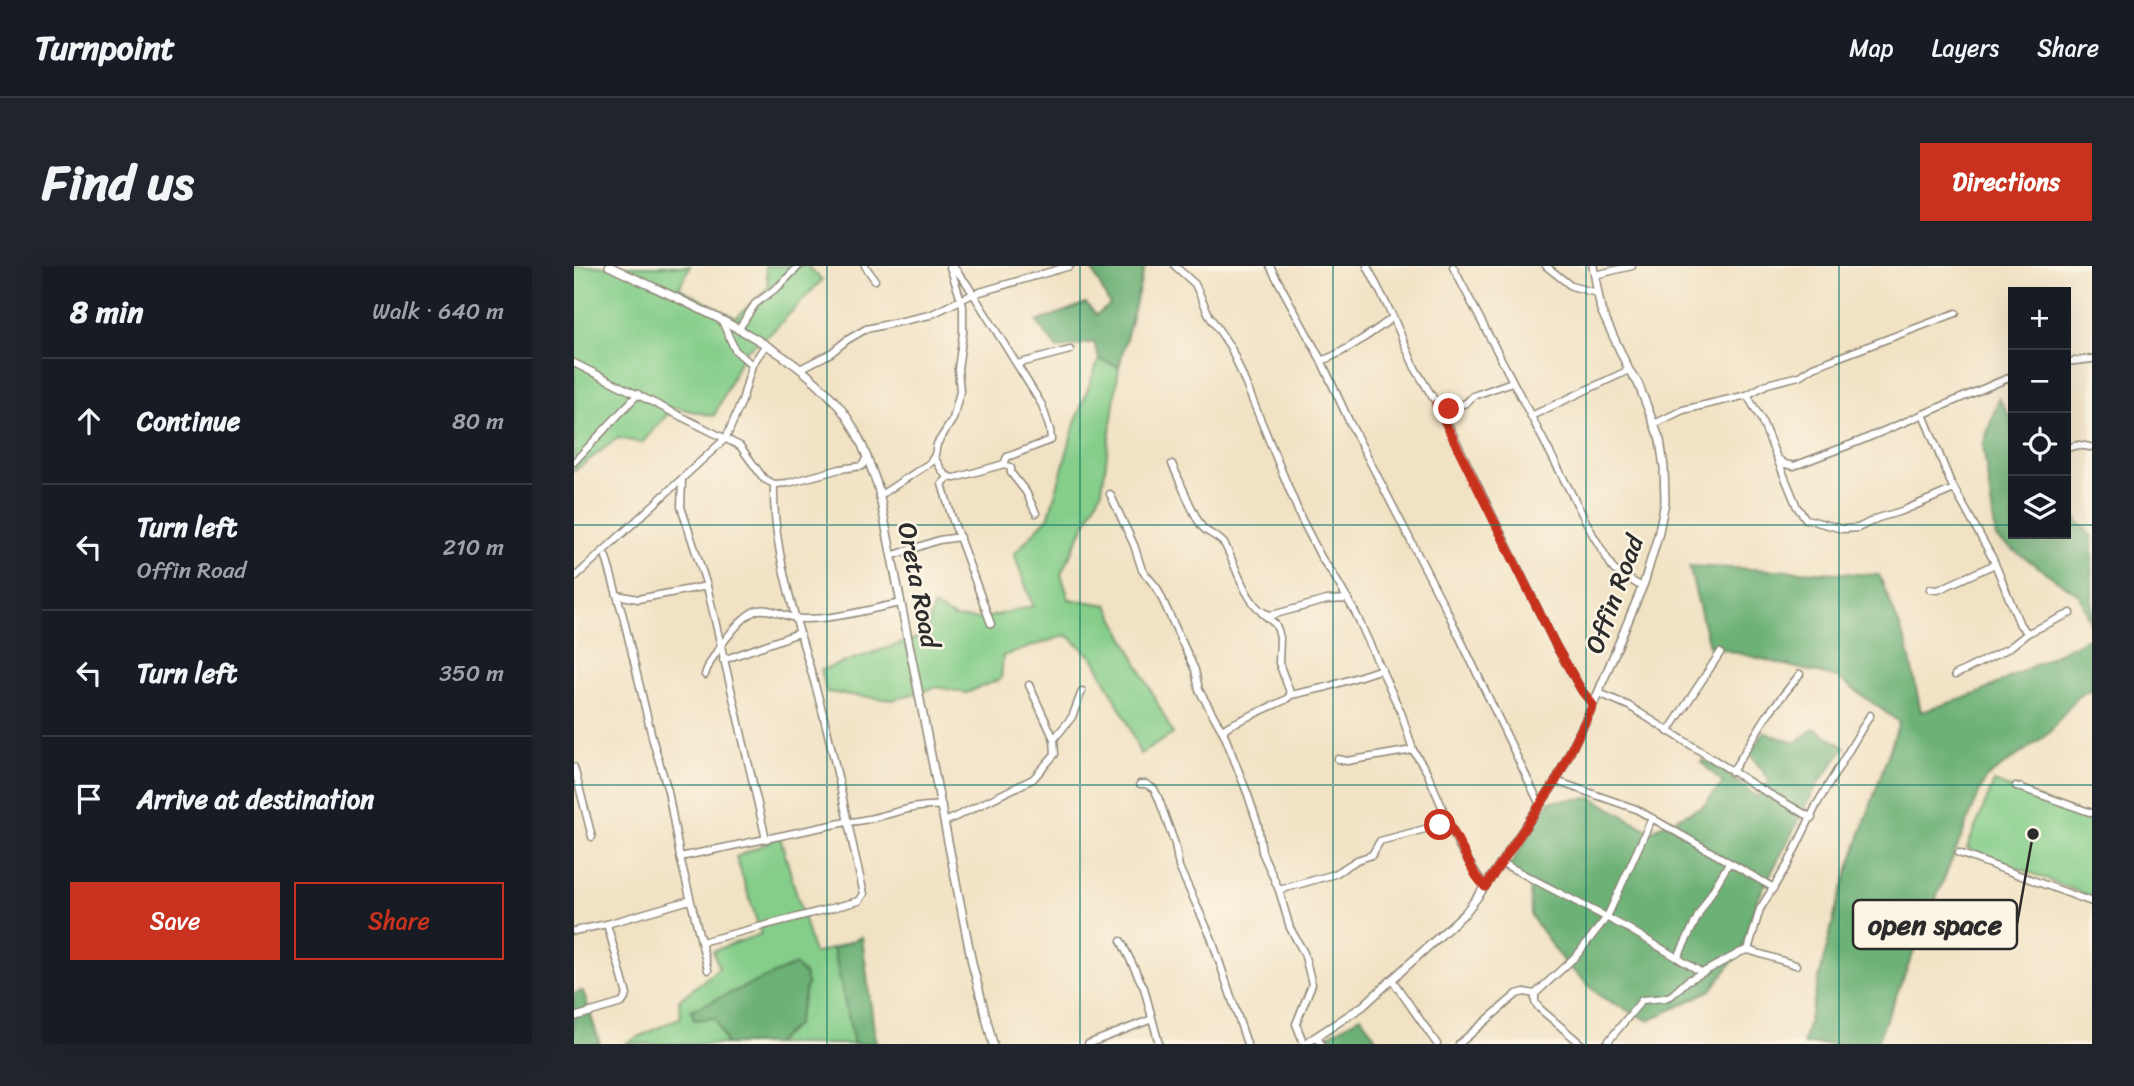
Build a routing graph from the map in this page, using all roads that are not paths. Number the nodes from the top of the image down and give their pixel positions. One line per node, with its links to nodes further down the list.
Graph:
1 (609, 266): 13 (street, Oreta Road)
2 (799, 266): 22 (street)
3 (865, 266): 15 (street)
4 (951, 266): 17 (street); 18 (street)
5 (1070, 266): 17 (street)
6 (1175, 266): 66 (street)
7 (1270, 266): 26 (street)
8 (1367, 266): 20 (street)
9 (1546, 266): 16 (street)
10 (1593, 266): 14 (street, Offin Road)
11 (1632, 266): 14 (street)
12 (1453, 267): 34 (street)
13 (619, 268): 21 (street, Oreta Road)
14 (1595, 275): 16 (street, Offin Road)
15 (875, 280)
16 (1597, 293): 32 (street, Offin Road)
17 (973, 294): 18 (street); 29 (street)
18 (963, 300): 31 (street); 45 (street)
19 (1956, 313): 36 (street)
20 (1393, 317): 26 (street); 37 (street)
21 (722, 321): 22 (street, Oreta Road); 30 (street)
22 (738, 330): 23 (street, Oreta Road)
23 (765, 346): 30 (street); 31 (street, Oreta Road)
24 (1070, 350): 29 (street)
25 (2092, 359): 27 (street)
26 (1321, 360): 97 (street)
27 (2071, 361)
28 (574, 363): 35 (street)
29 (1017, 364): 48 (street)
30 (752, 365): 41 (street)
31 (800, 369): 44 (street, Oreta Road)
32 (1629, 370): 39 (street); 40 (street, Offin Road)
33 (2008, 378): 38 (street)
34 (1512, 382): 37 (street); 39 (street)
35 (638, 394): 41 (street); 47 (street)
36 (1747, 395): 40 (street); 46 (street)
37 (1436, 404): 85 (street)
38 (1923, 414): 46 (street); 53 (street)
39 (1531, 416): 63 (street)
40 (1654, 424): 63 (street, Offin Road)
41 (726, 439): 51 (street); 52 (street)
42 (2071, 447): 43 (street)
43 (2091, 448)
44 (867, 457): 52 (street); 55 (street, Oreta Road)
45 (934, 457): 50 (street); 55 (street)
46 (1777, 458): 53 (street)
47 (574, 462)
48 (1004, 464): 50 (street); 56 (street)
49 (1172, 464): 68 (street)
50 (948, 478): 57 (street)
51 (682, 479): 61 (street); 62 (street)
52 (774, 484): 70 (street)
53 (1954, 489): 60 (street)
54 (1110, 494): 88 (street)
55 (879, 496): 58 (street, Oreta Road)
56 (1036, 513)
57 (960, 537): 58 (street); 71 (street)
58 (891, 556): 67 (street, Oreta Road)
59 (606, 557): 65 (street)
60 (1995, 564): 64 (street); 73 (street)
61 (574, 578)
62 (707, 586): 65 (street); 74 (street)
63 (1642, 587): 83 (street, Offin Road)
64 (1930, 589)
65 (617, 595): 108 (street)
66 (1348, 599): 68 (street); 77 (street)
67 (901, 603): 70 (street); 98 (street, Oreta Road)
68 (1261, 611): 84 (street)
69 (2071, 613): 73 (street)
70 (794, 618): 72 (street); 74 (street)
71 (991, 624)
72 (799, 633): 76 (street); 102 (street)
73 (2028, 633): 80 (street)
74 (720, 647): 76 (street); 79 (street)
75 (1720, 653): 87 (street)
76 (723, 660): 106 (street)
77 (1382, 669): 84 (street); 90 (street)
78 (1800, 674): 93 (street)
79 (705, 675)
80 (1955, 675)
81 (1029, 685): 89 (street)
82 (1082, 691): 89 (street)
83 (1598, 693): 85 (street, Offin Road); 87 (street)
84 (1291, 695): 88 (street)
85 (1593, 705): 94 (street, Offin Road)
86 (1870, 715): 101 (street)
87 (1668, 732): 93 (street)
88 (1224, 734): 113 (street)
89 (1054, 739): 103 (street)
90 (1413, 750): 91 (street); 104 (street)
91 (1338, 759)
92 (574, 767): 105 (street)
93 (1732, 772): 101 (street)
94 (1556, 781): 97 (street, Offin Road); 100 (street)
95 (1140, 784): 134 (street)
96 (2015, 786): 99 (street)
97 (1540, 805): 109 (street, Offin Road)
98 (942, 806): 102 (street); 103 (street, Oreta Road)
99 (2092, 813)
100 (1652, 818): 110 (street); 116 (street)
101 (1812, 818): 112 (street)
102 (846, 822): 106 (street); 120 (street)
103 (945, 822): 131 (street, Oreta Road)
104 (1451, 827): 111 (street); 113 (street)
105 (592, 837)
106 (766, 839): 108 (street)
107 (1959, 853): 115 (street)
108 (680, 857): 114 (street)
109 (1502, 863): 111 (street, Offin Road); 116 (street)
110 (1729, 863): 112 (street); 122 (street)
111 (1485, 887): 126 (street, Offin Road)
112 (1774, 888): 121 (street)
113 (1279, 890): 135 (street)
114 (690, 900): 117 (street); 120 (street)
115 (2092, 902)
116 (1607, 917): 122 (street); 127 (street)
117 (607, 924): 118 (street); 128 (street)
118 (574, 931)
119 (1121, 941): 129 (street)
120 (701, 942): 124 (street)
121 (1748, 950): 123 (street); 125 (street)
122 (1678, 957): 125 (street)
123 (1796, 965)
124 (708, 970)
125 (1701, 972): 139 (street)
126 (1393, 981): 130 (street, Offin Road); 136 (street)
127 (1535, 994): 137 (street); 138 (street)
128 (574, 1017)
129 (1152, 1019): 132 (street); 133 (street)
130 (1319, 1041): 135 (street, Offin Road)
131 (993, 1044)
132 (1088, 1044)
133 (1159, 1044)
134 (1247, 1044)
135 (1304, 1044)
136 (1437, 1044)
137 (1460, 1044)
138 (1581, 1044)
139 (1606, 1044)

